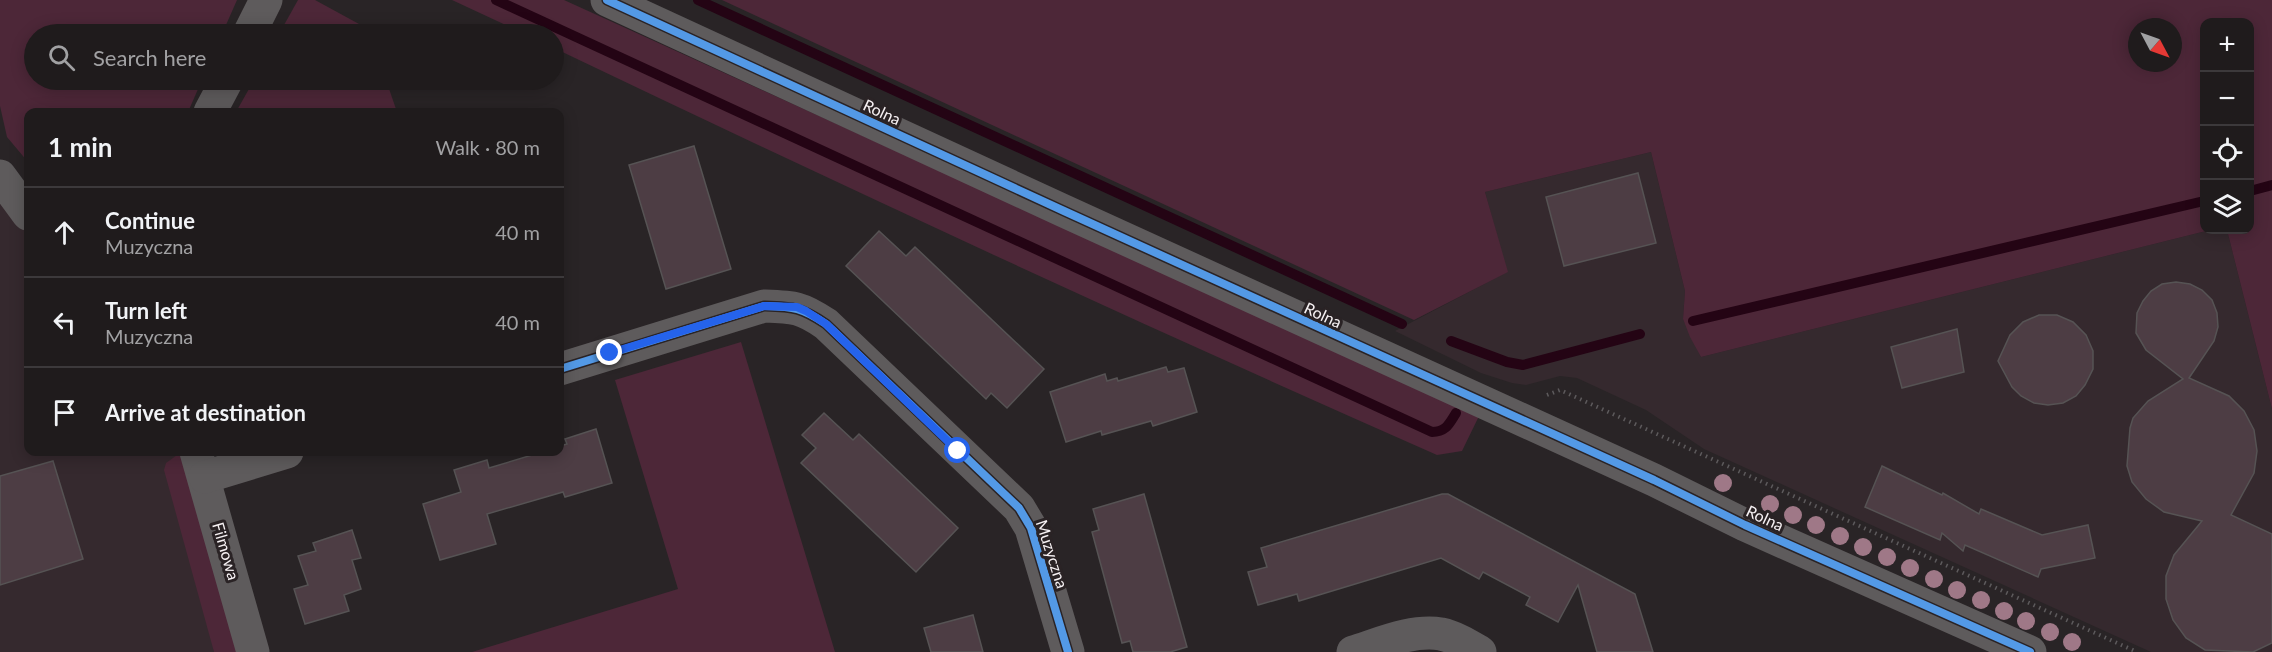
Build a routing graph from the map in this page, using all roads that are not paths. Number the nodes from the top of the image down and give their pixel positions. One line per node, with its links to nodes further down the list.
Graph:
1 (266, 0): 3 (street)
2 (607, 0): 15 (street, Rolna)
3 (254, 24)
4 (222, 90): 5 (street)
5 (212, 108)
6 (0, 176): 7 (street)
7 (24, 209)
8 (564, 368): 12 (street, Muzyczna)
9 (258, 456): 10 (street)
10 (200, 464): 11 (street, Filmowa)
11 (253, 652)
12 (1068, 652)
13 (1353, 652): 14 (street)
14 (1480, 652)
15 (2030, 652)

